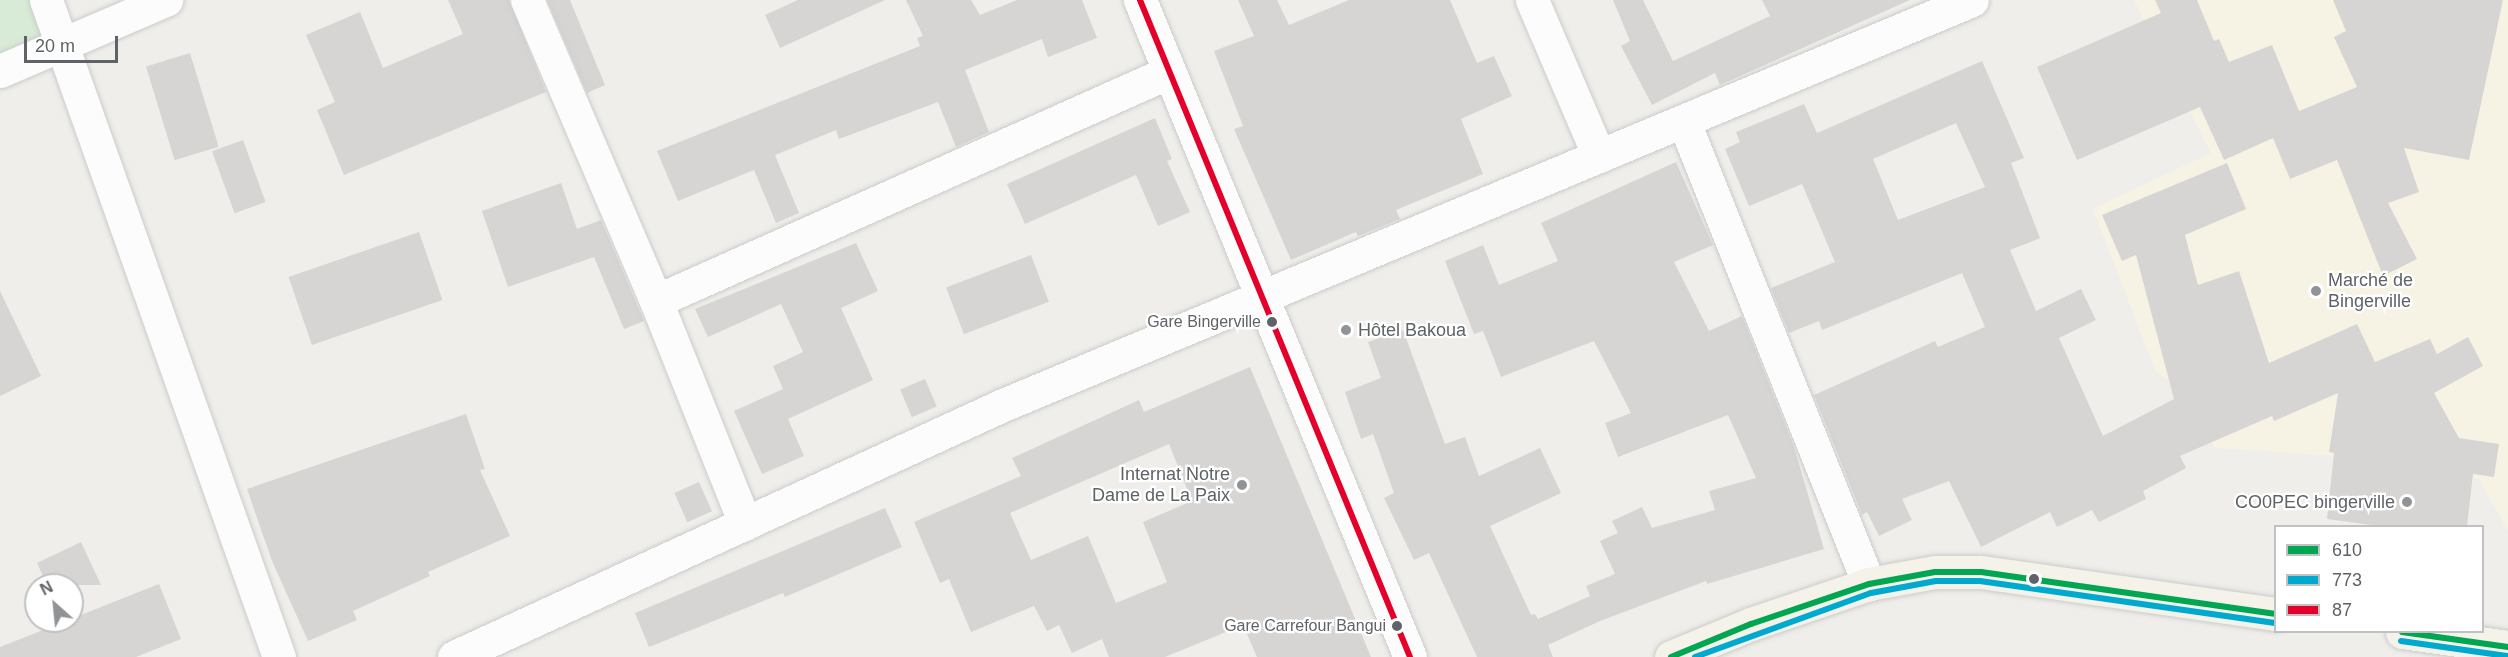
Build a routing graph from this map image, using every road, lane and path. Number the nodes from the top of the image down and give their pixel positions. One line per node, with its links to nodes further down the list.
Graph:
1 (46, 0): 8 (street)
2 (166, 0): 7 (street)
3 (527, 0): 14 (street)
4 (1140, 0): 10 (street)
5 (1532, 0): 12 (street)
6 (1972, 0): 11 (street)
7 (118, 10): 8 (street)
8 (61, 43): 9 (street); 21 (street)
9 (0, 71)
10 (1168, 72): 13 (street); 14 (street)
11 (1684, 122): 12 (street); 16 (street)
12 (1599, 156): 13 (street)
13 (1260, 299): 15 (street); 23 (street)
14 (656, 301): 15 (street)
15 (745, 524): 22 (street)
16 (1869, 584): 17 (main road); 24 (main road)
17 (2274, 614)
18 (2406, 633): 20 (main road)
19 (2508, 647): 20 (main road)
20 (2471, 649)
21 (279, 657)
22 (454, 657)
23 (1410, 657)
24 (1671, 657)

